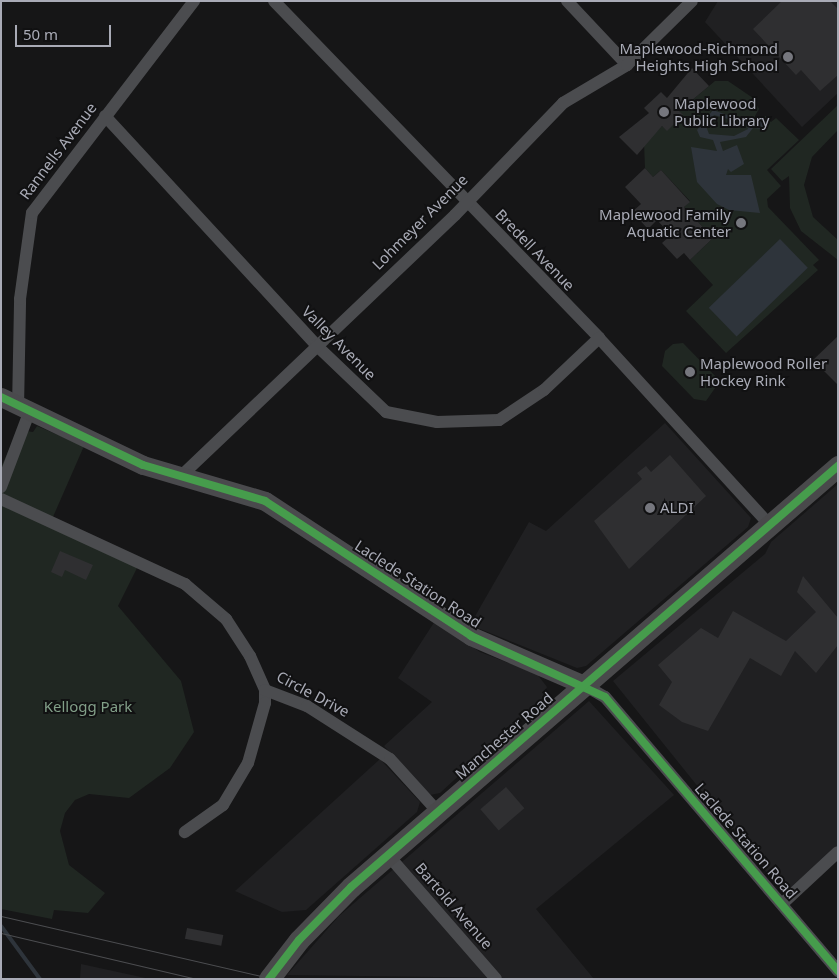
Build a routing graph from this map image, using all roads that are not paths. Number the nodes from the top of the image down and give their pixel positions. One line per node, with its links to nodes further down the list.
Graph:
1 (194, 1): 6 (street, Rannells Avenue)
2 (274, 1): 7 (street, Bredell Avenue)
3 (567, 1): 5 (street)
4 (692, 1): 5 (street, Lohmeyer Avenue)
5 (627, 65): 7 (street, Lohmeyer Avenue)
6 (105, 116): 9 (street, Valley Avenue); 11 (street, Rannells Avenue)
7 (464, 200): 8 (street, Bredell Avenue); 9 (street, Lohmeyer Avenue)
8 (599, 338): 9 (street, Valley Avenue); 16 (street, Bredell Avenue)
9 (316, 344): 13 (street, Lohmeyer Avenue)
10 (1, 396): 11 (street, Laclede Station Road)
11 (24, 410): 13 (street, Laclede Station Road); 14 (street, Rannells Avenue)
12 (838, 466): 16 (main road, Manchester Road)
13 (180, 477): 17 (street, Laclede Station Road)
14 (1, 487)
15 (1, 499): 18 (street, Circle Drive)
16 (770, 525): 17 (main road, Manchester Road)
17 (584, 685): 19 (main road, Manchester Road); 23 (street, Laclede Station Road)
18 (265, 690): 19 (street, Circle Drive); 20 (street)
19 (438, 812): 22 (main road, Manchester Road)
20 (186, 832)
21 (838, 852): 23 (street)
22 (388, 855): 25 (main road, Manchester Road); 26 (street, Bartold Avenue)
23 (782, 904): 24 (street, Laclede Station Road)
24 (838, 971)
25 (269, 979)
26 (496, 979)

